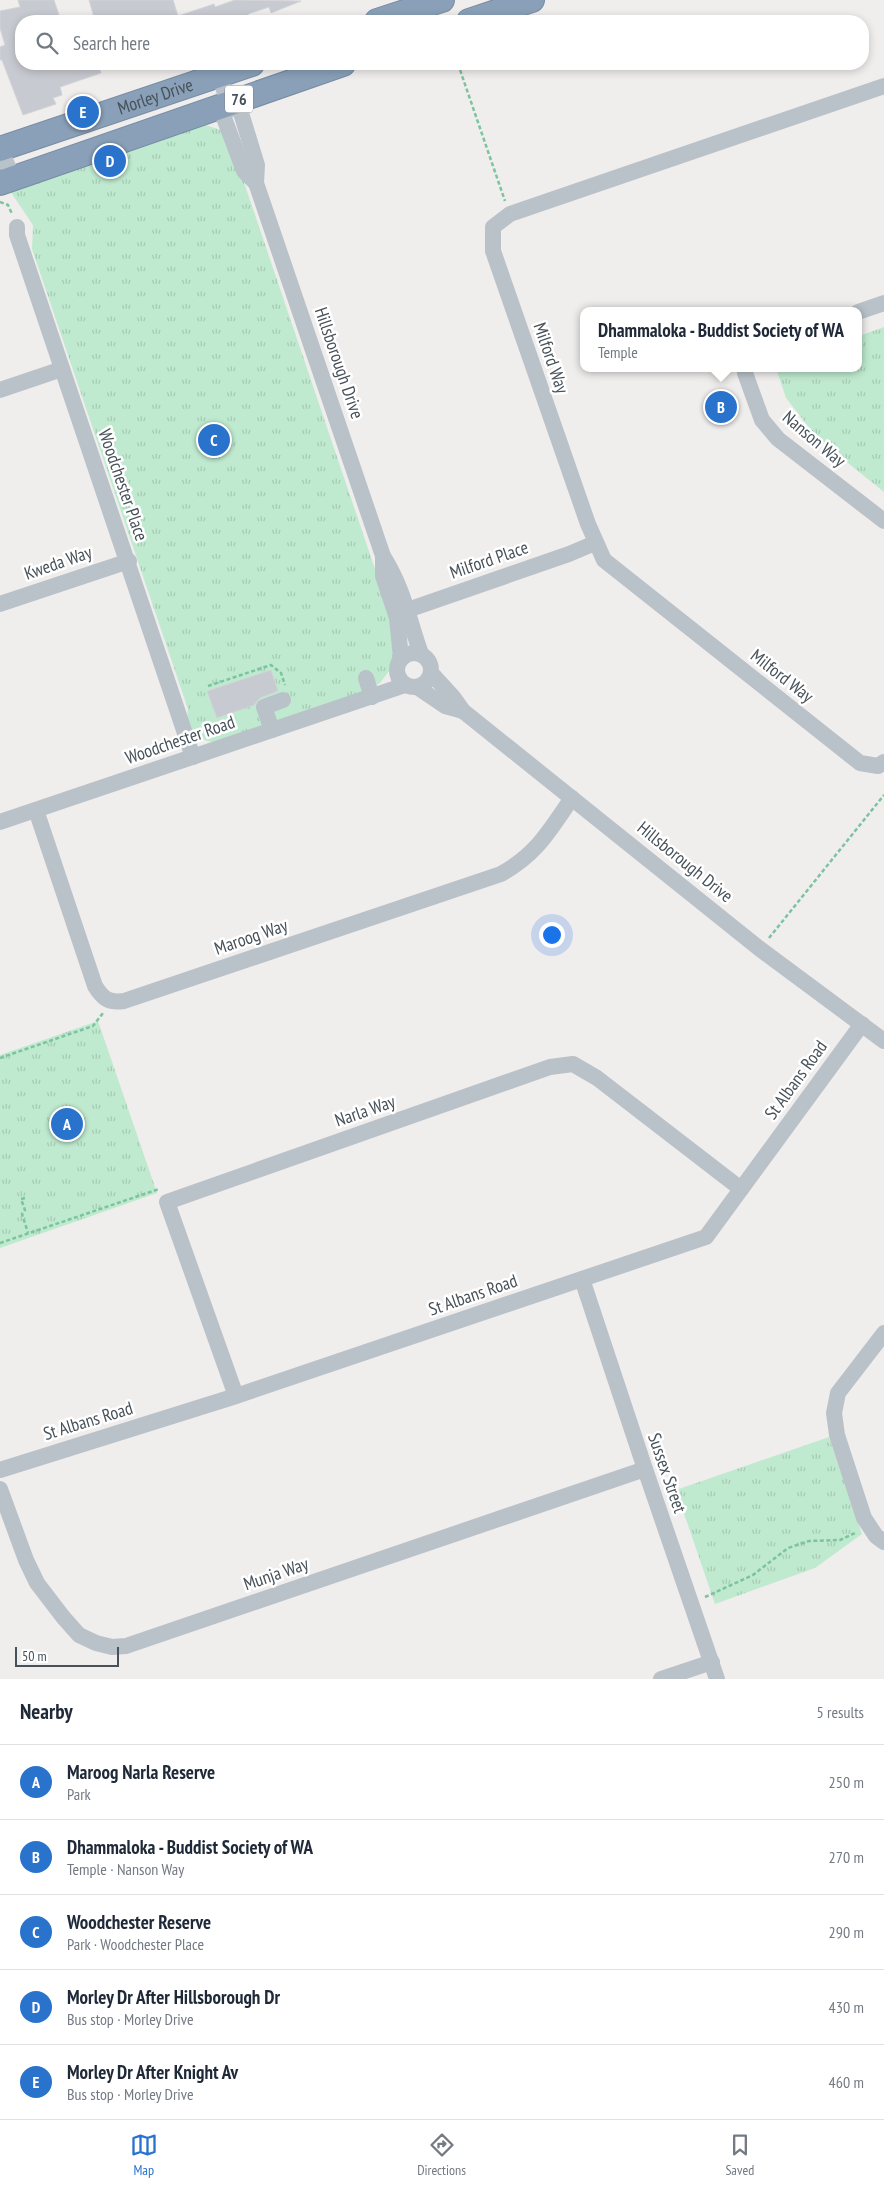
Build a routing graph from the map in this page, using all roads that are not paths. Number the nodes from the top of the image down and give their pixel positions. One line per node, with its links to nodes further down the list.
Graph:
1 (442, 0): 3 (highway)
2 (532, 0): 4 (highway)
3 (396, 15)
4 (487, 15)
5 (234, 70): 7 (highway, Morley Drive / 76)
6 (325, 70): 9 (highway, Morley Drive / 76)
7 (219, 75): 9 (street, Hillsborough Drive); 10 (highway, Morley Drive / 76)
8 (884, 86): 19 (street, Milford Way)
9 (228, 102): 11 (highway, Morley Drive / 76); 22 (street, Hillsborough Drive)
10 (0, 148): 11 (street)
11 (6, 181)
12 (17, 227): 15 (street, Woodchester Place)
13 (884, 303): 14 (street)
14 (862, 311)
15 (62, 369): 17 (street); 20 (street, Woodchester Place)
16 (746, 372): 18 (street, Nanson Way)
17 (0, 390)
18 (884, 521)
19 (595, 542): 22 (street, Milford Place); 33 (street, Milford Way)
20 (128, 561): 21 (street, Kweda Way); 32 (street, Woodchester Place)
21 (0, 604)
22 (402, 612): 23 (street, Hillsborough Drive); 24 (street, Hillsborough Drive)
23 (421, 654): 24 (street); 25 (street)
24 (400, 660): 27 (street); 29 (street)
25 (431, 673): 27 (street); 30 (street, Hillsborough Drive)
26 (366, 678): 29 (street)
27 (411, 686): 29 (street, Woodchester Road); 30 (street, Hillsborough Drive)
28 (284, 692): 31 (street)
29 (372, 697): 31 (street, Woodchester Road)
30 (463, 711): 34 (street, Hillsborough Drive)
31 (272, 730): 32 (street, Woodchester Road)
32 (193, 757): 35 (street, Woodchester Road)
33 (884, 762)
34 (572, 798): 35 (street, Maroog Way); 37 (street, Hillsborough Drive)
35 (36, 810): 36 (street, Woodchester Road)
36 (0, 822)
37 (862, 1024): 38 (street, Hillsborough Drive); 39 (street, St Albans Road)
38 (884, 1041)
39 (741, 1189): 40 (street, St Albans Road); 42 (street, Narla Way)
40 (582, 1279): 42 (street, St Albans Road); 43 (street, Sussex Street)
41 (884, 1333): 46 (street)
42 (236, 1396): 44 (street, St Albans Road)
43 (644, 1469): 45 (street, Munja Way); 47 (street, Sussex Street)
44 (0, 1470)
45 (0, 1489)
46 (884, 1542)
47 (712, 1662): 48 (street); 49 (street, Sussex Street)
48 (661, 1679)
49 (717, 1679)

